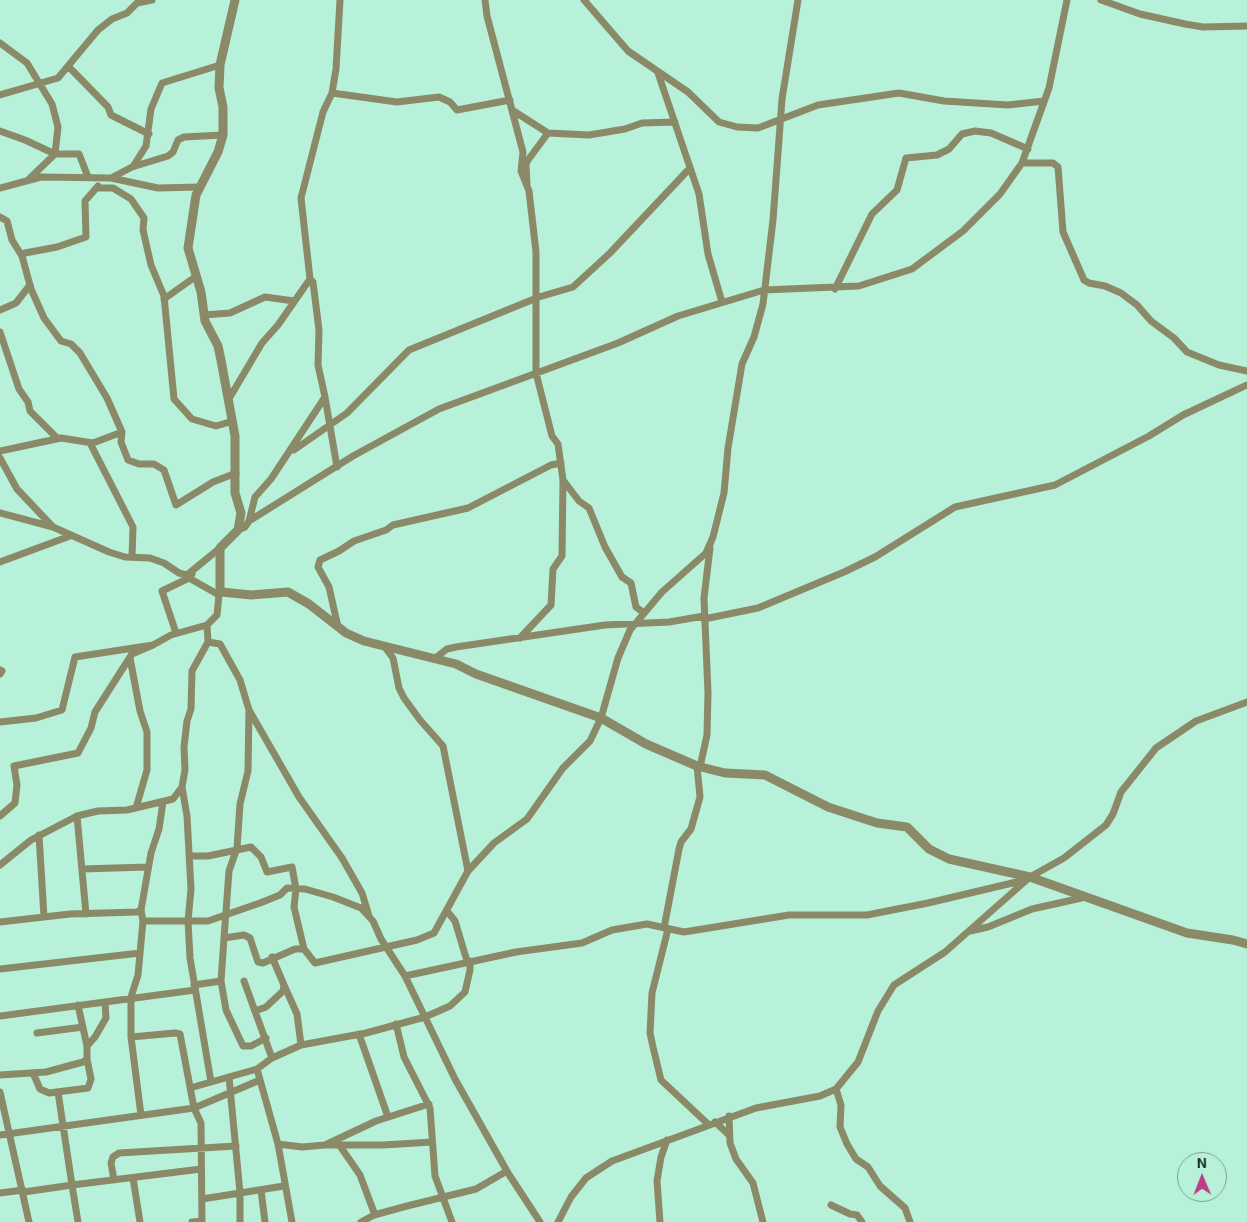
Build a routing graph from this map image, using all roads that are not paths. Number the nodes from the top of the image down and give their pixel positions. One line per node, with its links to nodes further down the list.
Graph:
1 (152, 0): 12 (street)
2 (235, 0): 11 (street)
3 (340, 0): 15 (street)
4 (485, 0): 17 (street)
5 (584, 0): 13 (street)
6 (798, 0): 21 (street)
7 (1066, 0): 18 (street)
8 (1101, 0): 9 (street)
9 (1247, 26)
10 (0, 43): 14 (street)
11 (220, 65): 25 (street); 26 (street)
12 (68, 66): 14 (street); 25 (street)
13 (658, 73): 21 (street); 22 (street)
14 (40, 82): 16 (street); 28 (street)
15 (332, 93): 19 (street); 43 (street)
16 (0, 95)
17 (510, 100): 19 (street); 20 (street)
18 (1044, 101): 21 (street); 27 (street)
19 (501, 103): 20 (street)
20 (512, 110): 24 (street); 29 (street)
21 (780, 120): 46 (street)
22 (674, 122): 24 (street); 32 (street)
23 (0, 131): 28 (street)
24 (548, 133): 29 (street)
25 (149, 134): 31 (street)
26 (223, 135): 31 (street); 37 (street)
27 (1028, 149): 30 (street); 45 (street)
28 (55, 154): 33 (street); 35 (street)
29 (525, 160): 47 (street)
30 (1022, 163): 45 (street); 54 (street)
31 (132, 167): 34 (street)
32 (690, 168): 47 (street); 50 (street)
33 (88, 178): 35 (street); 36 (street)
34 (111, 178): 36 (street); 37 (street)
35 (29, 179): 38 (street)
36 (102, 179): 39 (street)
37 (200, 187): 42 (street)
38 (0, 188)
39 (97, 188): 41 (street); 48 (street)
40 (0, 217): 41 (street)
41 (22, 256): 44 (street)
42 (196, 277): 48 (street); 52 (street)
43 (310, 279): 49 (street); 58 (street)
44 (30, 285): 51 (street); 61 (street)
45 (835, 289): 46 (street)
46 (764, 290): 50 (street); 77 (street)
47 (535, 298): 55 (street); 60 (street)
48 (164, 299): 59 (street)
49 (294, 301): 52 (street); 57 (street)
50 (722, 302): 55 (street)
51 (0, 310)
52 (204, 315): 57 (street)
53 (0, 332): 62 (street)
54 (1247, 371)
55 (536, 373): 67 (street); 68 (street)
56 (1247, 385): 84 (street)
57 (230, 397): 59 (street)
58 (325, 397): 60 (street); 65 (street)
59 (233, 422): 69 (street)
60 (331, 425): 65 (street); 68 (street)
61 (122, 432): 63 (street); 69 (street)
62 (56, 438): 63 (street); 64 (street)
63 (90, 443): 78 (street)
64 (0, 451)
65 (291, 451): 72 (street)
66 (1, 460): 73 (street)
67 (561, 463): 70 (street); 87 (street)
68 (337, 467): 72 (street)
69 (236, 473): 74 (street)
70 (563, 480): 83 (street); 89 (street)
71 (0, 513): 73 (street)
72 (249, 521): 74 (street)
73 (53, 528): 75 (street)
74 (238, 530): 76 (street)
75 (70, 536): 78 (street); 79 (street)
76 (220, 548): 80 (street); 82 (street)
77 (710, 548): 83 (street); 84 (street)
78 (132, 557): 80 (street)
79 (0, 562)
80 (194, 571): 81 (street)
81 (189, 578): 82 (street); 88 (street)
82 (220, 594): 86 (street); 87 (street)
83 (644, 613): 85 (street)
84 (704, 618): 85 (street); 101 (street)
85 (636, 622): 89 (street); 99 (street)
86 (207, 625): 88 (street); 90 (street)
87 (338, 628): 92 (street)
88 (176, 633): 91 (street)
89 (520, 638): 94 (street)
90 (208, 642): 98 (street); 102 (street)
91 (153, 645): 93 (street); 100 (street)
92 (384, 646): 94 (street); 113 (street)
93 (130, 658): 104 (street); 105 (street)
94 (434, 659): 99 (street)
95 (0, 670): 96 (street)
96 (0, 674)
97 (1247, 702): 114 (street)
98 (249, 710): 108 (street); 122 (street)
99 (601, 718): 101 (street); 113 (street)
100 (0, 722)
101 (698, 766): 114 (street); 126 (street)
102 (182, 787): 103 (street); 109 (street)
103 (163, 802): 104 (street); 111 (street)
104 (136, 808): 106 (street)
105 (0, 816)
106 (77, 816): 107 (street); 112 (street)
107 (39, 835): 110 (street); 121 (street)
108 (237, 848): 109 (street); 115 (street); 120 (street)
109 (189, 856): 123 (street)
110 (0, 865)
111 (148, 867): 112 (street); 117 (street)
112 (82, 869): 119 (street)
113 (468, 871): 118 (street)
114 (1029, 878): 116 (street); 126 (street); 127 (street)
115 (296, 888): 120 (street); 122 (street); 131 (street)
116 (1086, 896): 127 (street); 129 (street)
117 (142, 910): 119 (street); 125 (street)
118 (447, 911): 130 (street); 134 (street)
119 (86, 914): 121 (street)
120 (227, 914): 123 (street); 128 (street)
121 (44, 917): 124 (street)
122 (370, 917): 130 (street)
123 (188, 921): 125 (street); 140 (street)
124 (0, 922)
125 (143, 922): 132 (street)
126 (666, 928): 134 (street); 173 (street)
127 (969, 932): 164 (street)
128 (224, 938): 133 (street); 137 (street)
129 (1247, 944)
130 (387, 947): 131 (street); 136 (street)
131 (304, 949): 133 (street)
132 (140, 953): 135 (street); 141 (street)
133 (272, 957): 139 (street)
134 (469, 961): 136 (street); 146 (street)
135 (0, 969)
136 (405, 976): 146 (street)
137 (221, 981): 140 (street); 152 (street)
138 (244, 981): 144 (street)
139 (284, 985): 144 (street); 153 (street)
140 (195, 987): 141 (street); 162 (street)
141 (131, 997): 142 (street); 151 (street)
142 (105, 1002): 143 (street); 154 (street)
143 (78, 1005): 145 (street); 148 (street)
144 (255, 1012): 152 (street)
145 (0, 1016)
146 (425, 1017): 147 (street); 186 (street)
147 (396, 1024): 150 (street); 168 (street)
148 (83, 1027): 149 (street); 154 (street)
149 (38, 1033)
150 (359, 1034): 153 (street); 171 (street)
151 (132, 1038): 163 (street); 170 (street)
152 (266, 1038): 155 (street)
153 (301, 1045): 155 (street)
154 (87, 1046): 156 (street)
155 (272, 1058): 157 (street)
156 (87, 1059): 158 (street); 166 (street)
157 (257, 1069): 160 (street); 161 (street)
158 (33, 1073): 159 (street); 166 (street)
159 (0, 1075)
160 (229, 1077): 162 (street); 167 (street)
161 (260, 1080): 167 (street); 180 (street)
162 (211, 1082): 163 (street)
163 (190, 1088): 169 (street)
164 (836, 1089): 172 (street); 214 (street)
165 (0, 1092): 175 (street)
166 (58, 1092): 174 (street)
167 (232, 1092): 169 (street); 182 (street)
168 (428, 1104): 171 (street); 179 (street)
169 (194, 1108): 170 (street); 184 (street)
170 (141, 1115): 174 (street)
171 (388, 1116): 181 (street)
172 (729, 1116): 173 (street); 177 (street)
173 (712, 1123): 177 (street); 178 (street)
174 (62, 1127): 175 (street); 189 (street)
175 (10, 1133): 176 (street); 192 (street)
176 (0, 1135)
177 (729, 1135): 212 (street)
178 (667, 1140): 210 (street); 211 (street)
179 (432, 1142): 183 (street); 195 (street)
180 (278, 1144): 181 (street); 190 (street)
181 (325, 1145): 183 (street)
182 (236, 1146): 184 (street); 194 (street)
183 (340, 1146): 198 (street)
184 (201, 1148): 185 (street); 188 (street)
185 (201, 1169): 187 (street); 196 (street)
186 (507, 1171): 195 (street); 209 (street)
187 (133, 1178): 188 (street); 202 (street)
188 (114, 1180): 189 (street)
189 (72, 1186): 192 (street); 201 (street)
190 (284, 1186): 191 (street); 206 (street)
191 (260, 1190): 194 (street); 205 (street)
192 (23, 1191): 193 (street); 200 (street)
193 (0, 1193)
194 (240, 1193): 196 (street); 204 (street)
195 (442, 1197): 198 (street); 208 (street)
196 (202, 1199): 199 (street)
197 (831, 1205): 213 (street)
198 (375, 1215): 207 (street)
199 (202, 1221): 203 (street)
200 (30, 1222)
201 (78, 1222)
202 (140, 1222)
203 (192, 1222)
204 (240, 1222)
205 (265, 1222)
206 (292, 1222)
207 (361, 1222)
208 (452, 1222)
209 (540, 1222)
210 (558, 1222)
211 (660, 1222)
212 (763, 1222)
213 (862, 1222)
214 (910, 1222)

